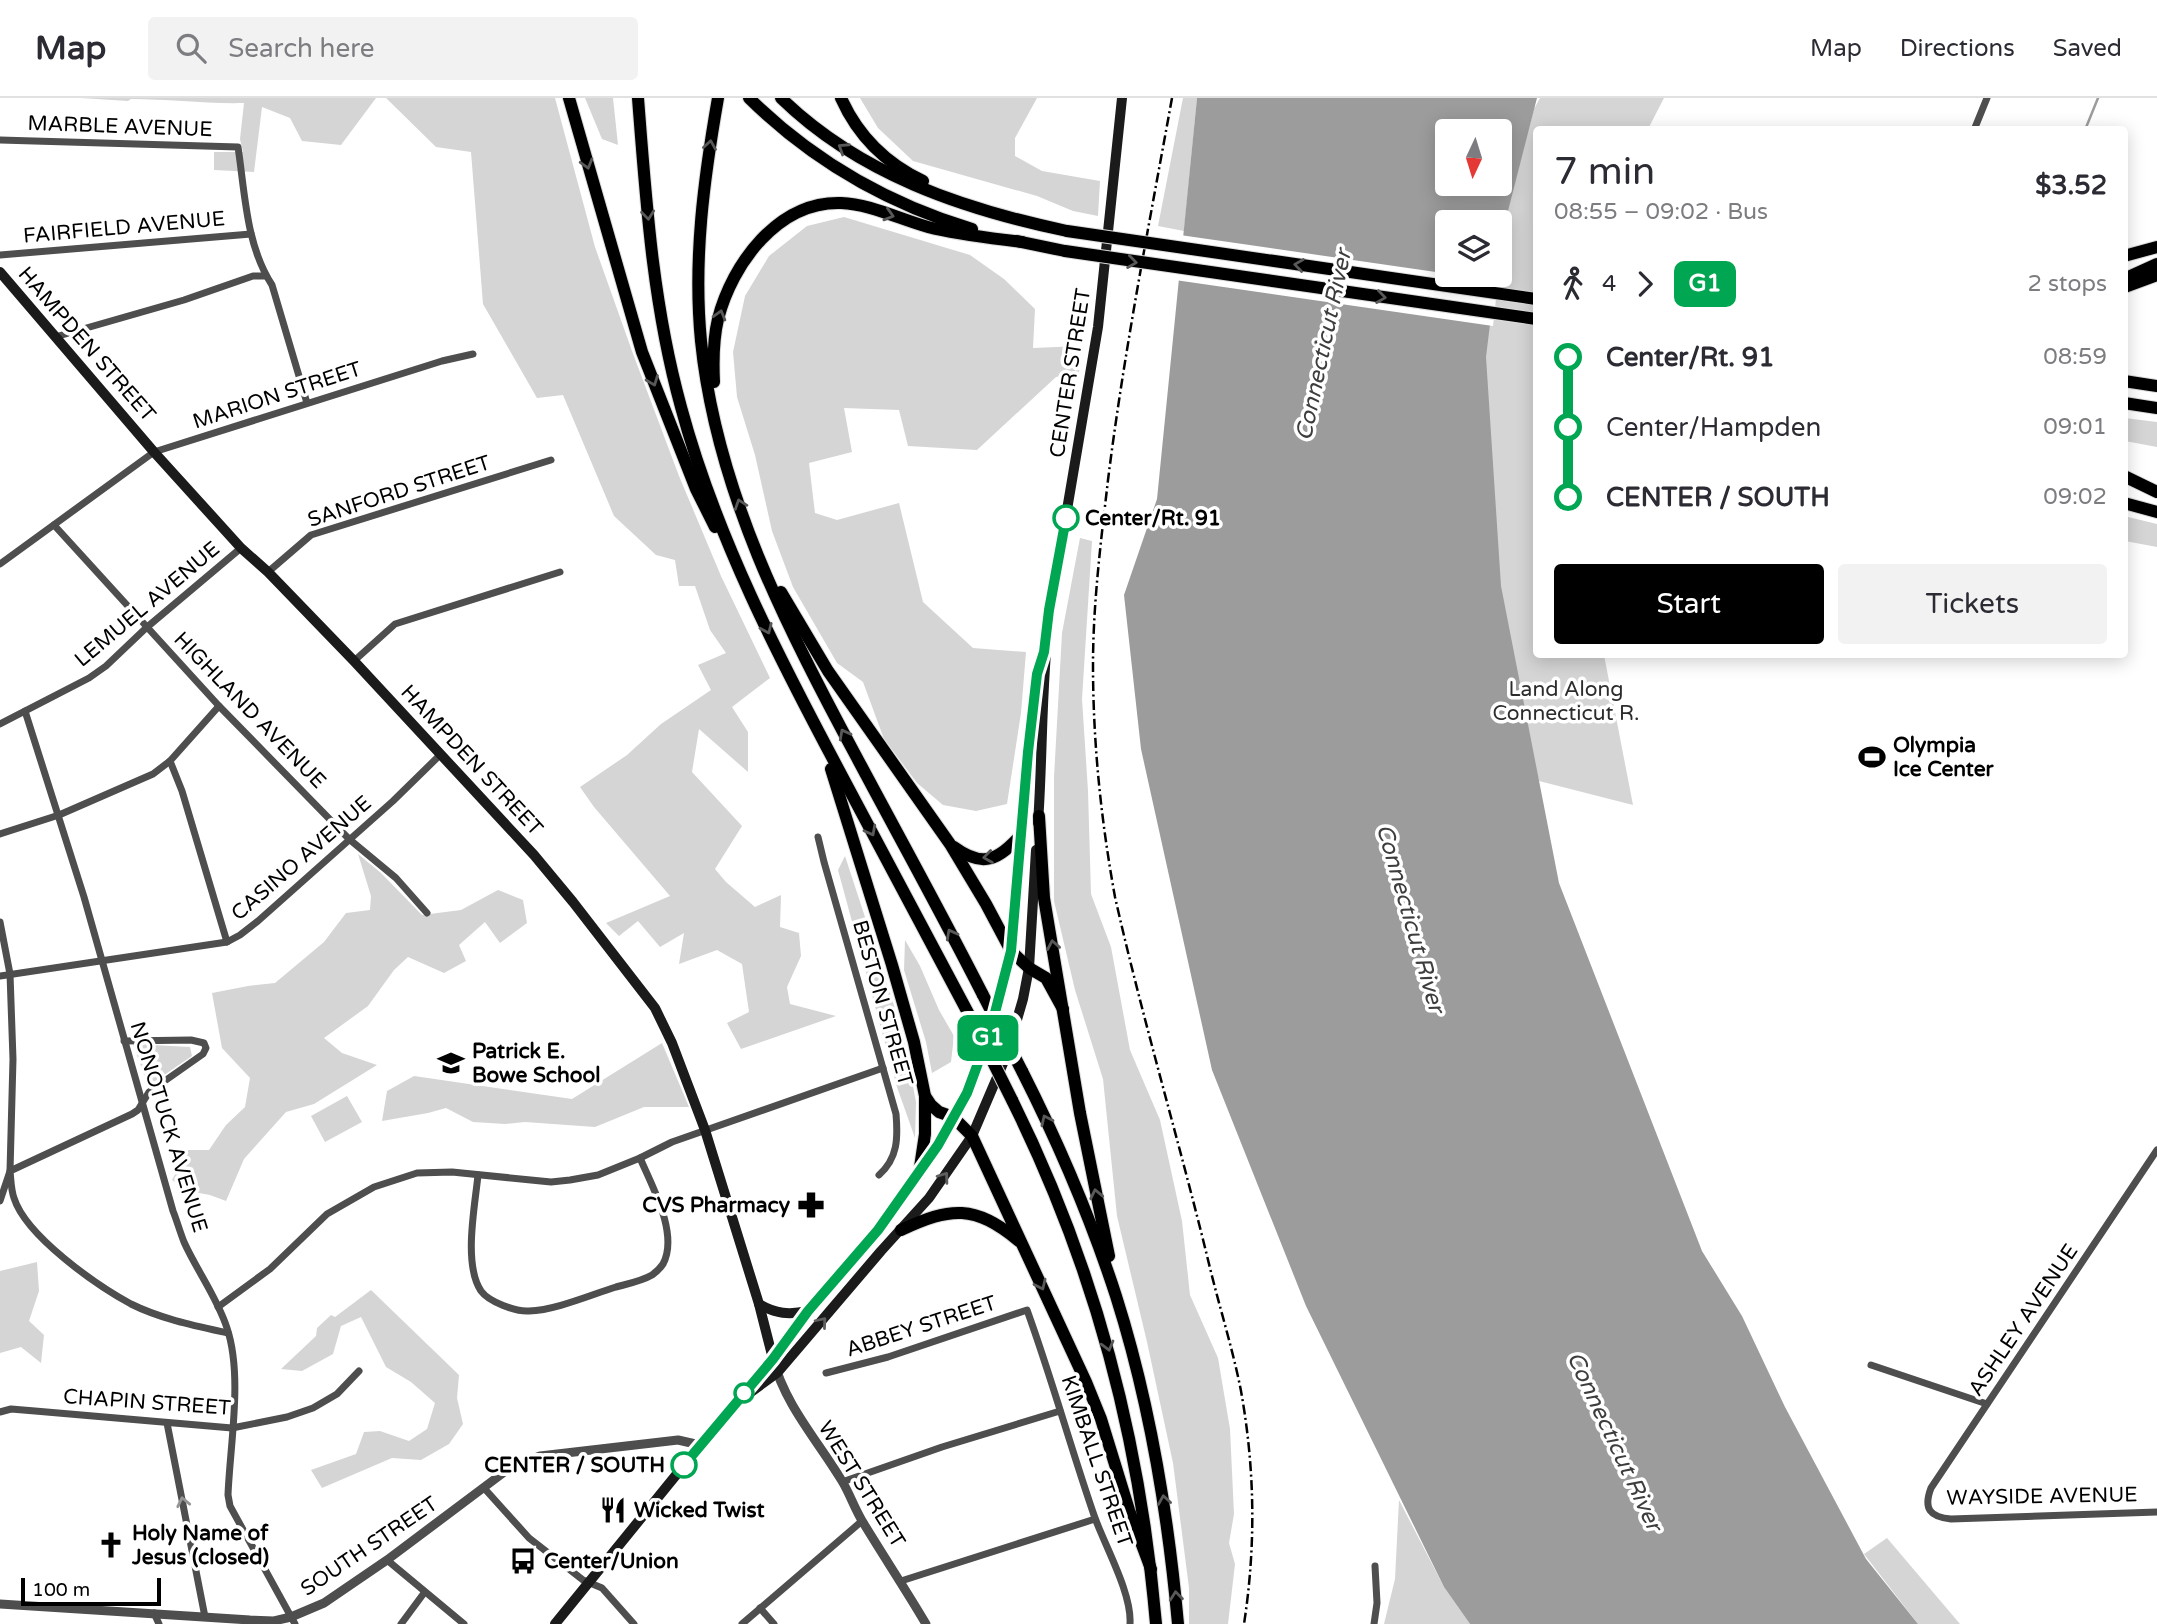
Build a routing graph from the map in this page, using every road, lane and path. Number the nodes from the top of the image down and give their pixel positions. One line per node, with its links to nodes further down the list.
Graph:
1 (569, 98): 45 (highway, one-way to 45)
2 (638, 98): 45 (highway, one-way to 45)
3 (718, 98): 33 (highway, one-way to 3)
4 (749, 98): 13 (highway)
5 (781, 98): 11 (highway, one-way to 5)
6 (841, 98): 11 (highway)
7 (1122, 98): 49 (main road, CENTER STREET)
8 (1987, 98): 9 (street)
9 (1976, 126)
10 (0, 140): 12 (street, MARBLE AVENUE)
11 (1010, 218): 23 (highway, one-way to 11, bridge)
12 (251, 234): 15 (street, FAIRFIELD AVENUE); 20 (street)
13 (1022, 242): 24 (highway, one-way to 24, bridge); 33 (highway, one-way to 13)
14 (2157, 247): 16 (highway)
15 (0, 255)
16 (2128, 255)
17 (2157, 264): 21 (highway)
18 (0, 272): 25 (main road, HAMPDEN STREET)
19 (2157, 275): 22 (highway)
20 (266, 276): 25 (street); 29 (street)
21 (2128, 277)
22 (2128, 286)
23 (1533, 299)
24 (1533, 319)
25 (55, 337): 32 (main road, HAMPDEN STREET)
26 (473, 354): 29 (street, MARION STREET)
27 (2128, 382): 28 (highway)
28 (2157, 386)
29 (307, 403): 32 (street, MARION STREET)
30 (2128, 404): 31 (highway)
31 (2157, 408)
32 (154, 452): 41 (street, MARION STREET); 42 (main road, HAMPDEN STREET)
33 (724, 455): 43 (highway, one-way to 33)
34 (551, 460): 46 (street, SANFORD STREET)
35 (2128, 476): 37 (highway)
36 (2128, 477): 38 (highway)
37 (2157, 484)
38 (2157, 492)
39 (2128, 504): 40 (highway)
40 (2157, 512)
41 (54, 525): 44 (street, MARION STREET); 48 (street, HIGHLAND AVENUE)
42 (241, 548): 46 (main road, HAMPDEN STREET); 48 (street, LEMUEL AVENUE)
43 (756, 548): 63 (highway); 93 (highway, one-way to 43, bridge)
44 (1, 563)
45 (739, 567): 54 (highway, one-way to 54)
46 (268, 572): 50 (main road, HAMPDEN STREET)
47 (560, 572): 50 (street)
48 (146, 628): 51 (street, HIGHLAND AVENUE); 52 (street, LEMUEL AVENUE)
49 (1044, 652): 58 (main road, CENTER STREET); 60 (main road, CENTER STREET)
50 (354, 661): 55 (main road, HAMPDEN STREET)
51 (219, 706): 56 (street); 62 (street, HIGHLAND AVENUE)
52 (24, 711): 53 (street, LEMUEL AVENUE); 57 (street, NONOTUCK AVENUE)
53 (0, 724)
54 (820, 735): 75 (highway); 115 (highway, one-way to 115, bridge)
55 (441, 754): 62 (street, CASINO AVENUE); 78 (main road, HAMPDEN STREET)
56 (170, 761): 57 (street); 66 (street)
57 (59, 816): 59 (street); 68 (street, NONOTUCK AVENUE)
58 (1039, 816): 69 (main road, CENTER STREET); 72 (highway, one-way to 58)
59 (0, 834)
60 (1021, 835): 63 (highway, one-way to 63); 67 (main road, CENTER STREET)
61 (818, 837): 74 (street, BESTON STREET)
62 (349, 839): 64 (street, HIGHLAND AVENUE); 66 (street, CASINO AVENUE)
63 (950, 844): 67 (highway)
64 (427, 913)
65 (0, 922): 70 (street)
66 (226, 942): 68 (street, CASINO AVENUE)
67 (1011, 951): 69 (highway); 77 (main road, CENTER STREET)
68 (102, 960): 70 (street, CASINO AVENUE); 73 (street, NONOTUCK AVENUE)
69 (1029, 968): 72 (highway); 79 (main road, CENTER STREET)
70 (10, 974): 71 (street, CASINO AVENUE); 82 (street)
71 (0, 976)
72 (1063, 1009): 93 (highway, one-way to 72)
73 (124, 1041): 76 (street, NONOTUCK AVENUE); 76 (street)
74 (883, 1069): 78 (street); 85 (street, BESTON STREET)
75 (925, 1096): 77 (highway); 83 (highway)
76 (142, 1104): 82 (street); 90 (street, NONOTUCK AVENUE)
77 (953, 1117): 79 (highway); 83 (main road, CENTER STREET)
78 (705, 1130): 81 (street); 89 (main road, HAMPDEN STREET)
79 (972, 1136): 87 (main road, CENTER STREET, one-way to 79); 88 (highway)
80 (2157, 1150): 101 (street, ASHLEY AVENUE)
81 (640, 1158): 84 (street); 84 (street)
82 (10, 1171): 86 (street); 94 (street)
83 (919, 1174): 92 (main road, CENTER STREET)
84 (478, 1175): 90 (street)
85 (879, 1175)
86 (0, 1201)
87 (901, 1230): 88 (highway); 98 (main road, CENTER STREET, one-way to 87)
88 (1022, 1243): 115 (highway, one-way to 115)
89 (759, 1304): 92 (main road); 95 (main road, HAMPDEN STREET)
90 (218, 1307): 94 (street, NONOTUCK AVENUE)
91 (1027, 1310): 99 (street, ABBEY STREET); 102 (street, KIMBALL STREET)
92 (808, 1311): 95 (main road, CENTER STREET)
93 (1126, 1332): 134 (highway, one-way to 93)
94 (229, 1333): 105 (street, NONOTUCK AVENUE)
95 (773, 1359): 98 (street, WEST STREET); 100 (main road, CENTER STREET)
96 (1871, 1365): 101 (street)
97 (359, 1371): 105 (street, CHAPIN STREET)
98 (777, 1373): 100 (main road, CENTER STREET); 107 (street, WEST STREET)
99 (825, 1373)
100 (733, 1405): 106 (main road, CENTER STREET)
101 (1987, 1405): 109 (street, ASHLEY AVENUE)
102 (1060, 1411): 107 (street); 111 (street, KIMBALL STREET)
103 (0, 1412): 104 (street, CHAPIN STREET)
104 (167, 1423): 105 (street, CHAPIN STREET); 122 (street, one-way to 104)
105 (232, 1428): 123 (street, NONOTUCK AVENUE)
106 (700, 1445): 108 (street, SOUTH STREET); 117 (main road, CENTER STREET)
107 (842, 1482): 112 (street, WEST STREET)
108 (484, 1488): 113 (street, SOUTH STREET); 117 (street)
109 (1930, 1511): 110 (street, WAYSIDE AVENUE)
110 (2157, 1512)
111 (1095, 1519): 116 (street); 132 (street, KIMBALL STREET)
112 (862, 1521): 116 (street, WEST STREET); 120 (street)
113 (387, 1560): 118 (street); 123 (street, SOUTH STREET)
114 (1375, 1566): 135 (street)
115 (1151, 1569): 133 (highway)
116 (901, 1581): 131 (street, WEST STREET)
117 (589, 1582): 127 (main road, CENTER STREET); 128 (street)
118 (425, 1593): 125 (street); 126 (street)
119 (0, 1604): 121 (street, SOUTH STREET)
120 (760, 1608): 129 (street); 130 (street)
121 (154, 1613): 122 (street, SOUTH STREET); 124 (street)
122 (205, 1617): 123 (street, SOUTH STREET)
123 (293, 1620)
124 (159, 1624)
125 (401, 1624)
126 (464, 1624)
127 (555, 1624)
128 (634, 1624)
129 (742, 1624)
130 (774, 1624)
131 (926, 1624)
132 (1130, 1624)
133 (1156, 1624)
134 (1178, 1624)
135 (1374, 1624)

